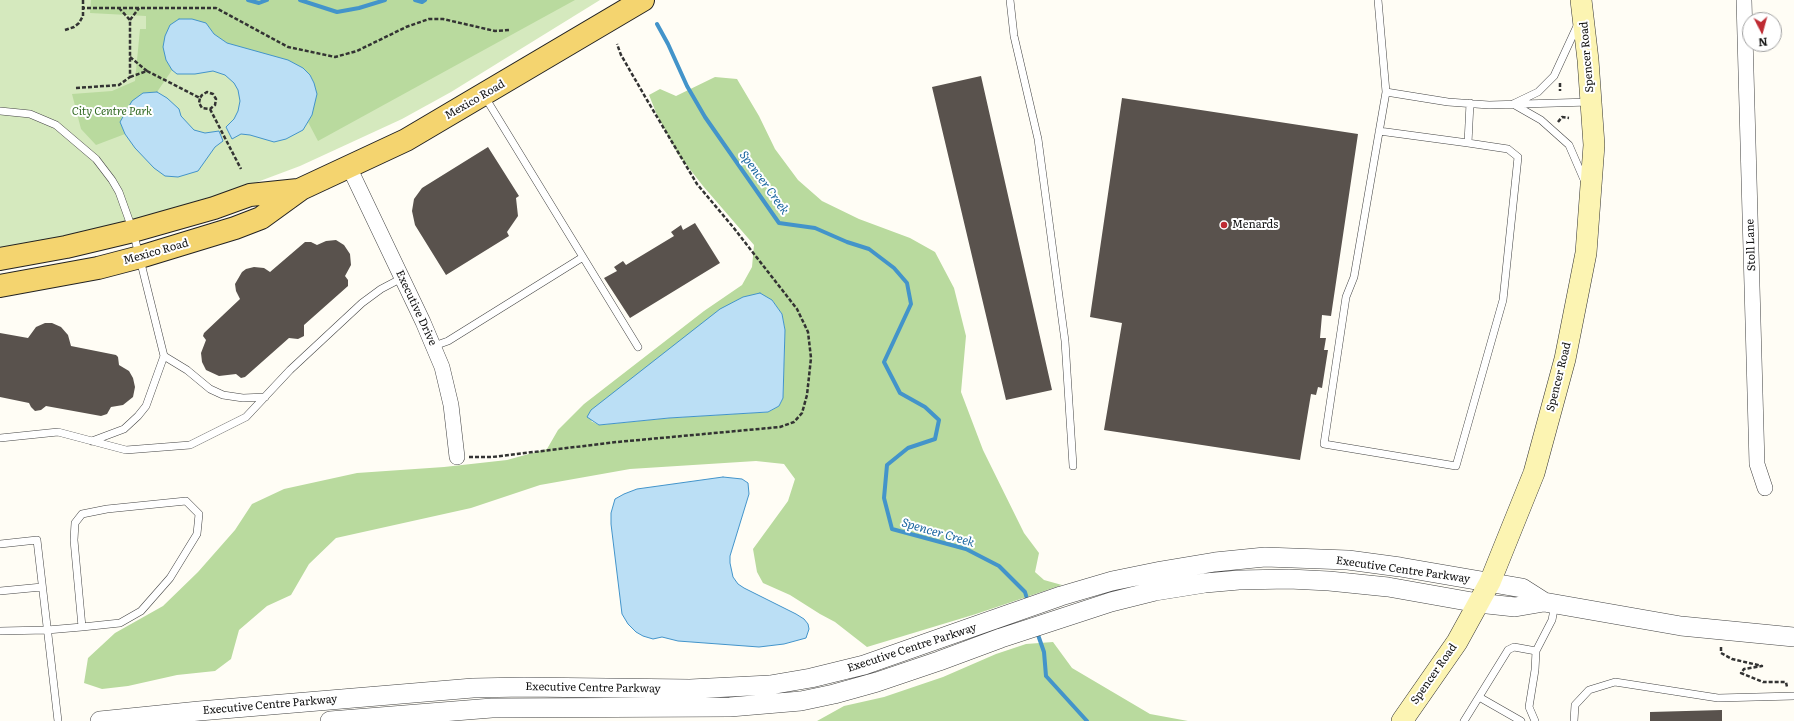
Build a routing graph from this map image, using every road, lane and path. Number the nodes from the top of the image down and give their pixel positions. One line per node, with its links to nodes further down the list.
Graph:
1 (83, 0): 7 (path)
2 (1010, 0): 49 (lane)
3 (1378, 0): 20 (lane)
4 (1744, 0): 50 (street, Stoll Lane)
5 (636, 4): 21 (main road, Mexico Road)
6 (1582, 6): 23 (main road, Spencer Road); 25 (lane)
7 (83, 8): 8 (path); 11 (path)
8 (118, 8): 9 (path); 10 (path)
9 (140, 8): 10 (path); 12 (path)
10 (130, 20): 14 (path)
11 (65, 30)
12 (510, 30)
13 (617, 44): 48 (path)
14 (130, 57): 15 (path); 16 (path)
15 (147, 71): 16 (path); 22 (path)
16 (130, 77): 18 (path)
17 (1560, 83): 19 (path)
18 (76, 88)
19 (1560, 91)
20 (1386, 92): 24 (lane); 30 (lane)
21 (484, 94): 32 (main road, Mexico Road); 38 (lane)
22 (200, 98): 26 (path); 26 (path)
23 (1591, 102): 25 (lane); 35 (main road, Spencer Road)
24 (1470, 103): 25 (lane); 31 (lane)
25 (1513, 104): 35 (lane)
26 (210, 109): 33 (path)
27 (0, 111): 36 (lane)
28 (1569, 118): 29 (path)
29 (1558, 122)
30 (1379, 131): 31 (lane); 31 (lane)
31 (1468, 143)
32 (349, 167): 34 (main road, Mexico Road); 40 (street, Executive Drive)
33 (241, 169)
34 (302, 189): 36 (main road, Mexico Road); 37 (main road, Mexico Road)
35 (1591, 193): 52 (main road, Spencer Road)
36 (133, 231): 37 (lane); 39 (main road, Mexico Road)
37 (140, 257): 41 (main road, Mexico Road); 44 (lane)
38 (584, 257): 42 (lane); 43 (lane)
39 (0, 259)
40 (402, 278): 42 (street, Executive Drive); 45 (lane)
41 (0, 286)
42 (434, 346): 48 (street, Executive Drive)
43 (638, 347)
44 (164, 356): 45 (lane); 47 (lane)
45 (265, 397): 47 (lane)
46 (0, 438): 47 (lane)
47 (92, 441)
48 (457, 456)
49 (1073, 466)
50 (1765, 488)
51 (0, 544): 53 (lane)
52 (1490, 582): 55 (main road, Spencer Road); 56 (street, Executive Centre Parkway); 65 (street, Executive Centre Parkway)
53 (42, 587): 54 (lane); 58 (lane)
54 (0, 591)
55 (1478, 603): 56 (street, Executive Centre Parkway); 65 (street, Executive Centre Parkway); 68 (main road, Spencer Road)
56 (1550, 603): 60 (street, Executive Centre Parkway); 62 (lane)
57 (82, 627): 57 (lane); 58 (lane)
58 (47, 630): 59 (lane); 66 (lane)
59 (0, 631)
60 (1794, 637)
61 (1721, 647): 63 (path)
62 (1536, 651): 64 (lane); 71 (lane)
63 (1791, 696): 72 (lane)
64 (1479, 697): 69 (lane); 70 (lane)
65 (333, 714): 67 (street, Executive Centre Parkway)
66 (58, 721)
67 (100, 721)
68 (1402, 721)
69 (1464, 721)
70 (1521, 721)
71 (1535, 721)
72 (1574, 721)

